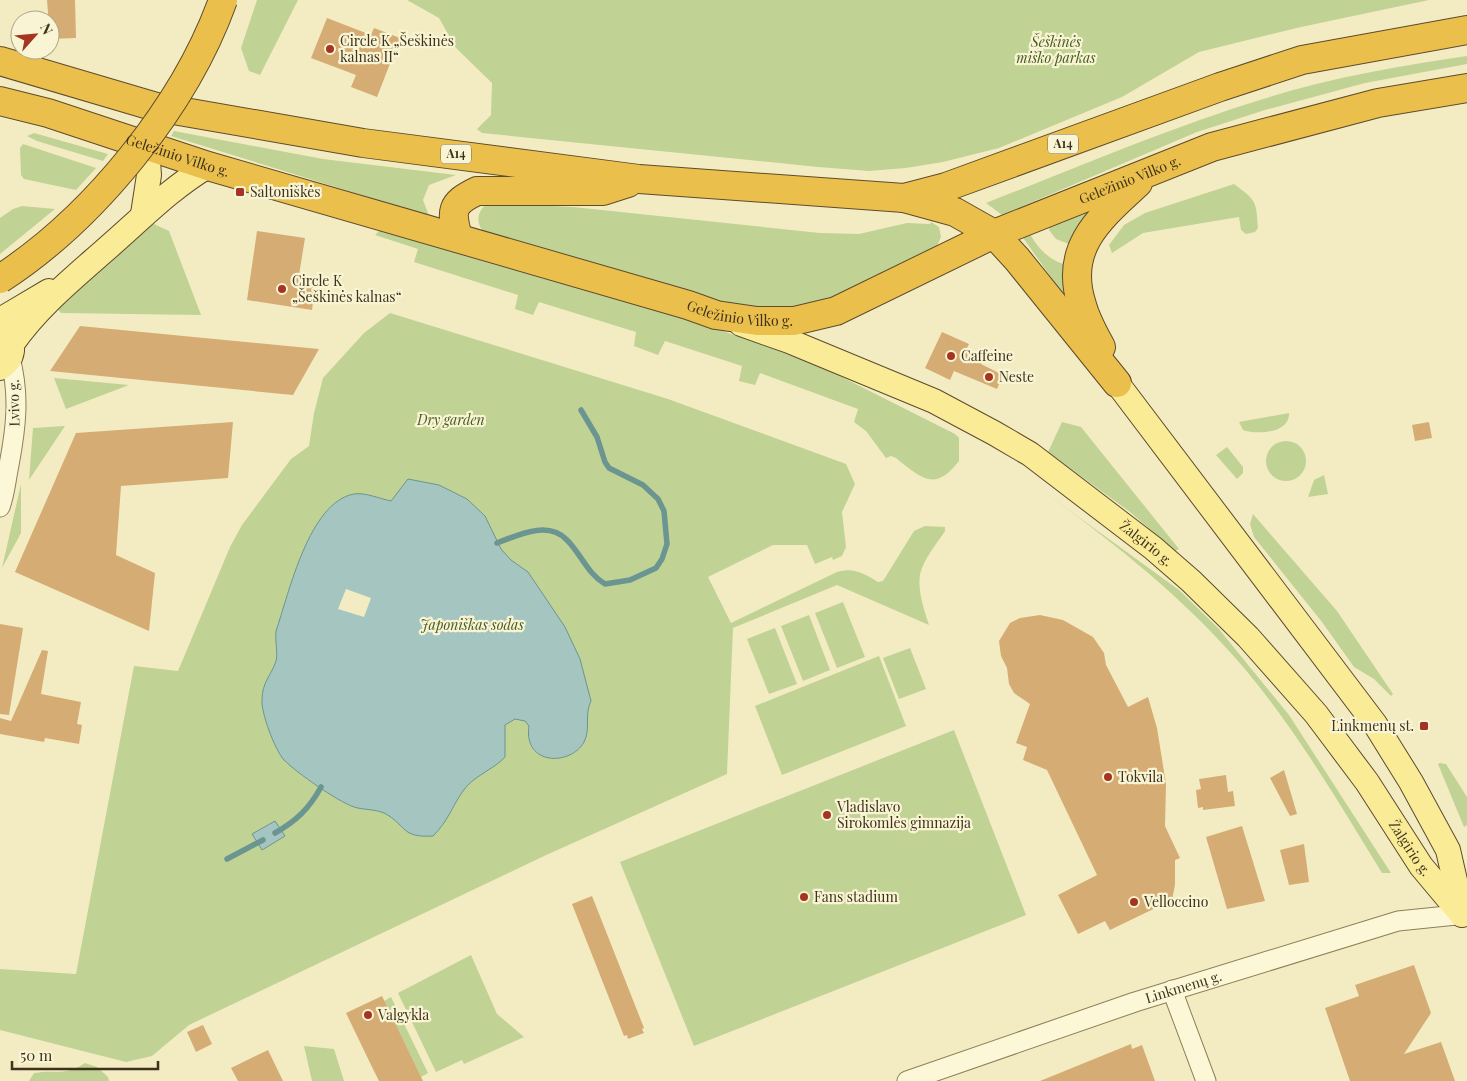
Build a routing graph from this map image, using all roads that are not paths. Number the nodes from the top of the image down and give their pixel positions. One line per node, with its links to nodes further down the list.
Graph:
1 (223, 0): 14 (highway, bridge)
2 (1467, 30): 10 (highway, A14)
3 (0, 61): 9 (highway, A14)
4 (1467, 88): 8 (highway, Geležinio Vilko g.)
5 (0, 101): 6 (highway, Geležinio Vilko g.)
6 (146, 147): 7 (highway, Geležinio Vilko g.); 11 (main road)
7 (208, 166): 11 (main road); 13 (highway, Geležinio Vilko g.)
8 (1151, 171): 12 (highway, Geležinio Vilko g.); 19 (highway)
9 (639, 179): 10 (highway, A14); 13 (highway)
10 (904, 198): 12 (highway, Žalgirio g.)
11 (143, 214): 15 (main road)
12 (994, 234): 16 (highway, Geležinio Vilko g.); 19 (highway, Žalgirio g.)
13 (458, 238): 16 (highway, Geležinio Vilko g.)
14 (0, 279)
15 (66, 282): 17 (main road); 18 (main road)
16 (716, 315): 21 (main road, Žalgirio g.)
17 (0, 320)
18 (6, 350): 20 (street, Lvivo g.)
19 (1117, 383): 21 (main road, Žalgirio g.)
20 (0, 507)
21 (1465, 919): 22 (street, Linkmenų g.)
22 (1172, 990): 23 (street, Linkmenų g.); 24 (street)
23 (907, 1081)
24 (1206, 1081)

